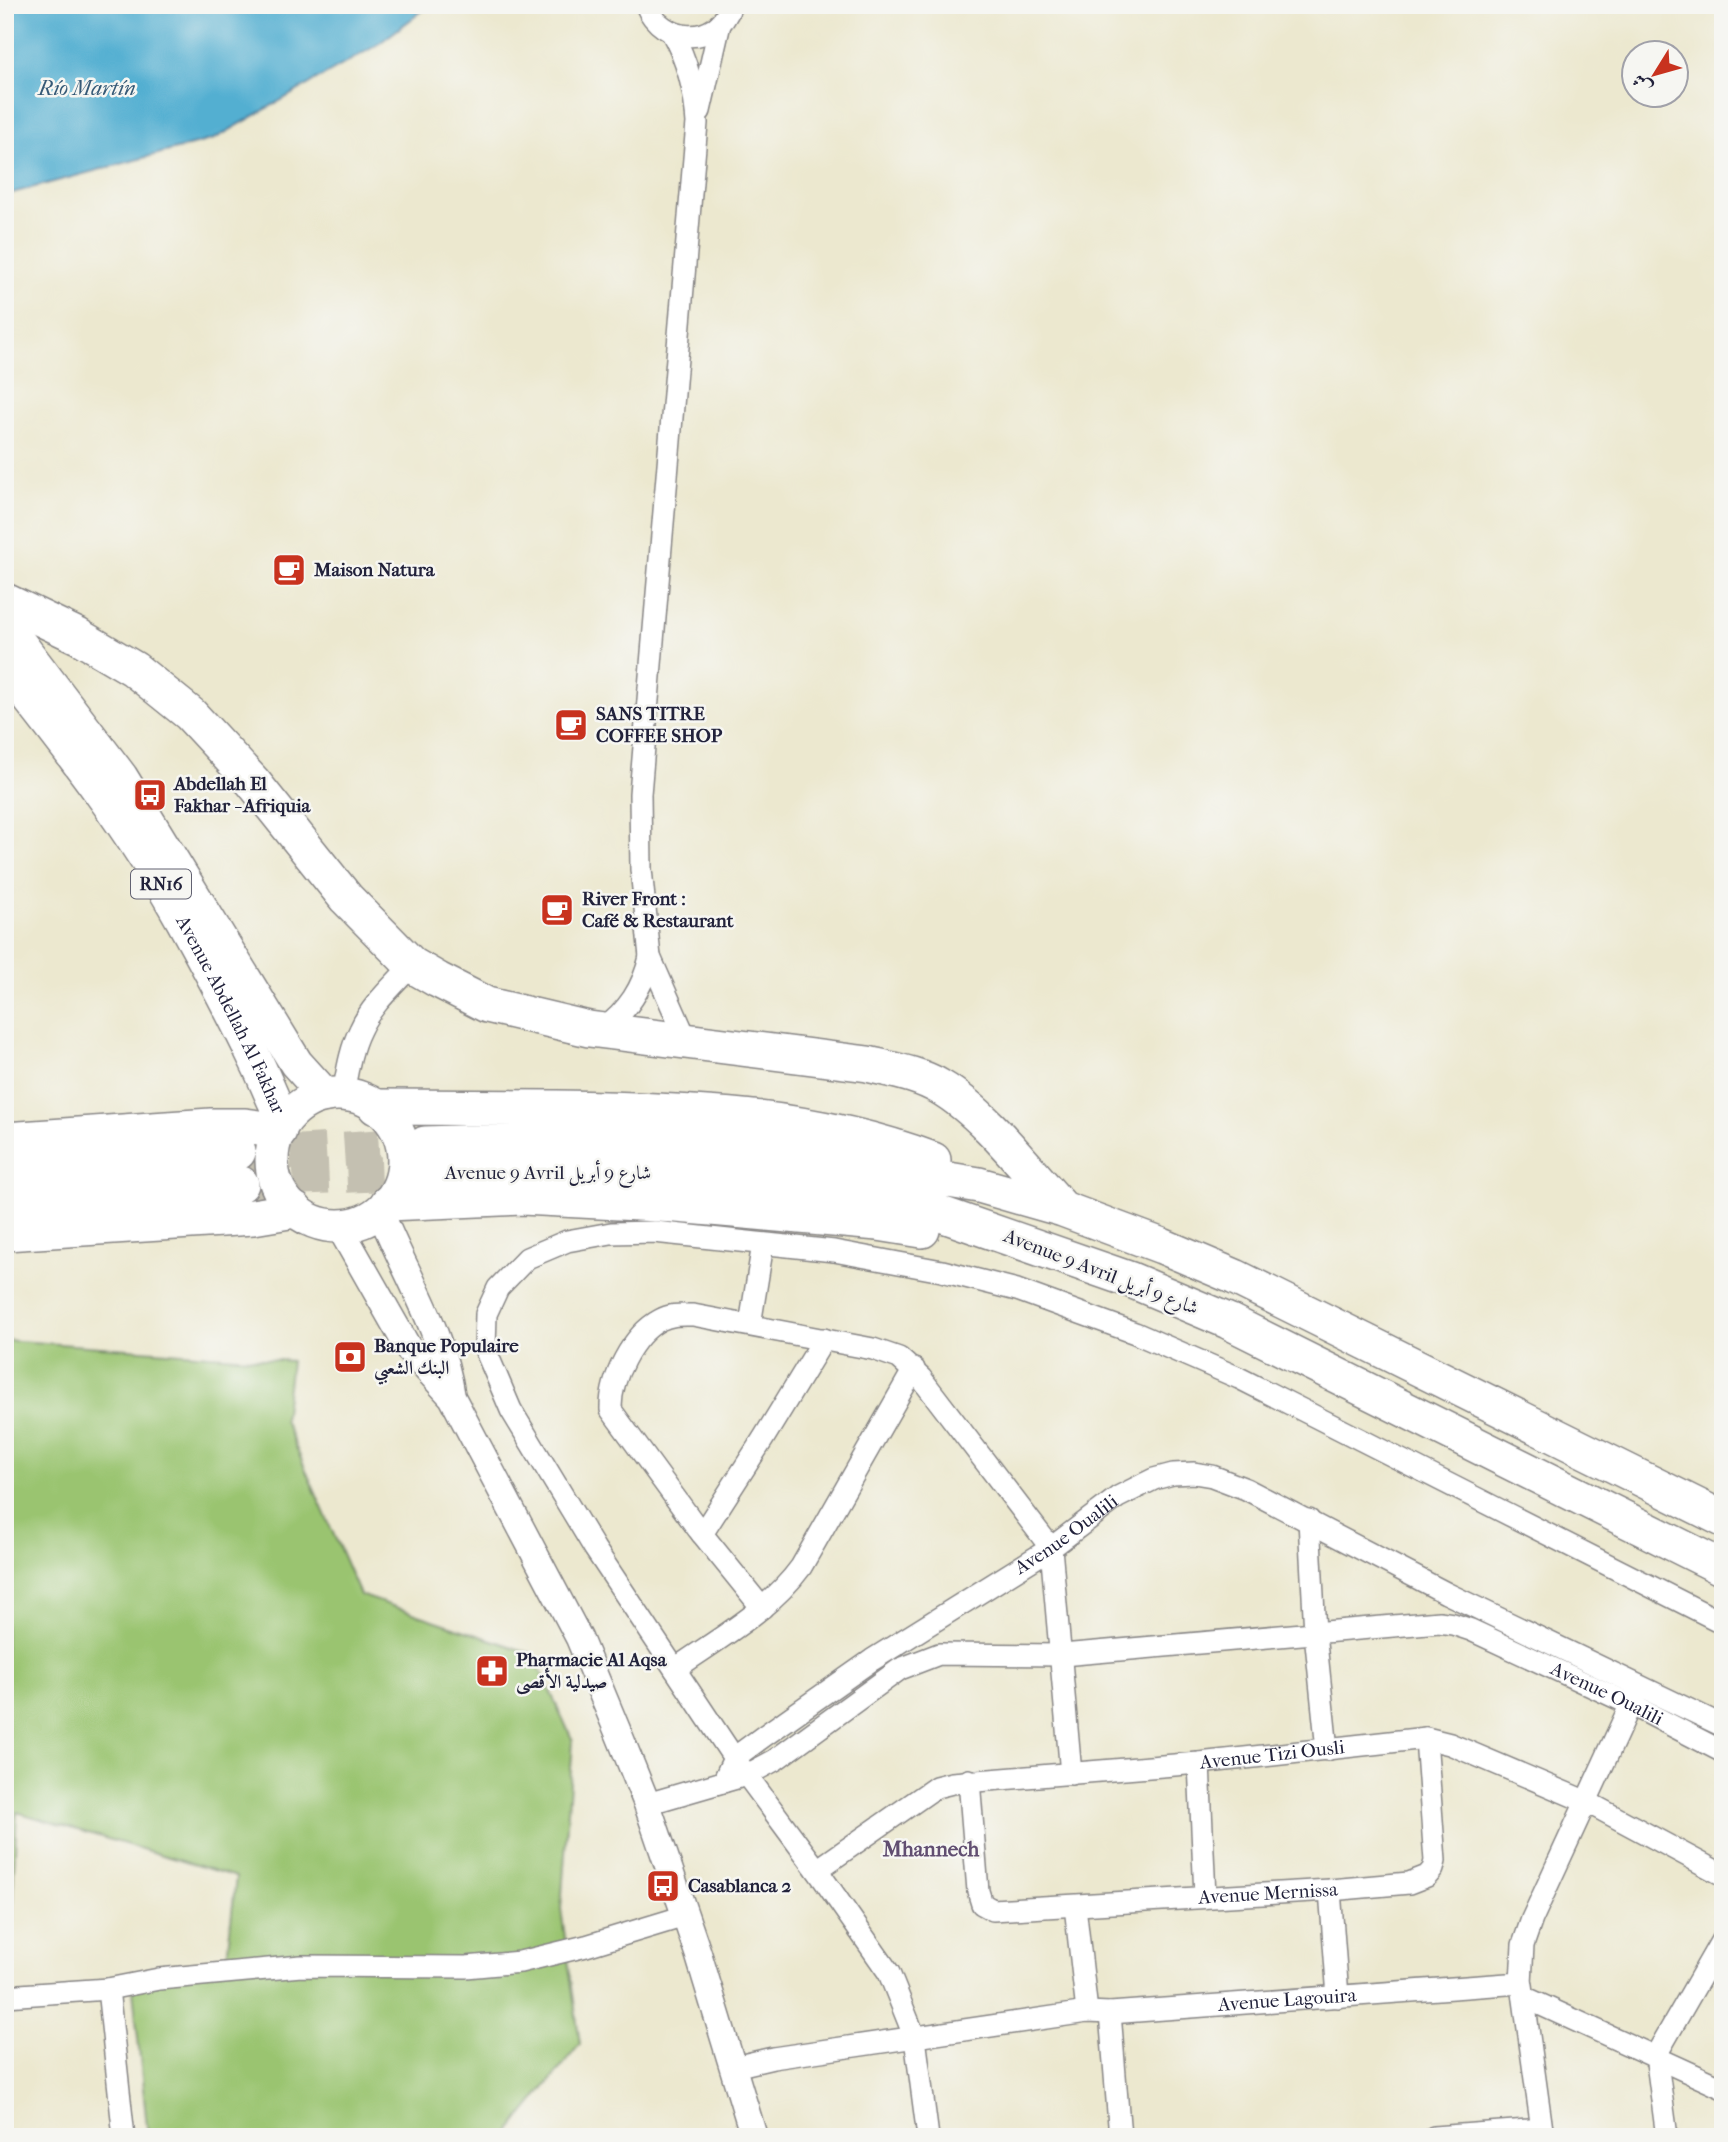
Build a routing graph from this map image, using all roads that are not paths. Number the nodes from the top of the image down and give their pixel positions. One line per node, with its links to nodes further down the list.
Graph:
1 (646, 5): 3 (street)
2 (726, 14): 3 (street); 4 (street)
3 (672, 33): 4 (street)
4 (697, 123): 8 (street)
5 (5, 601): 9 (highway)
6 (5, 624): 12 (main road, Avenue Abdellah Al Fakhar / RN16)
7 (5, 668): 14 (main road, Avenue Abdellah Al Fakhar / RN16)
8 (650, 957): 10 (street); 11 (street)
9 (412, 965): 10 (highway); 12 (street)
10 (602, 1030): 11 (highway)
11 (687, 1041): 20 (highway)
12 (334, 1095): 13 (main road, RN16); 14 (main road)
13 (376, 1107): 17 (highway); 19 (main road)
14 (282, 1126): 15 (highway); 21 (main road)
15 (5, 1140)
16 (5, 1172): 18 (highway)
17 (979, 1185): 20 (highway, Avenue 9 Avril شارع 9 أبريل); 24 (highway, Avenue 9 Avril شارع 9 أبريل)
18 (5, 1203)
19 (384, 1207): 22 (main road); 24 (highway); 29 (street)
20 (1063, 1209): 30 (highway, Avenue 9 Avril شارع 9 أبريل)
21 (295, 1210): 22 (main road); 23 (highway)
22 (339, 1226): 29 (street)
23 (5, 1233)
24 (1020, 1241): 34 (highway, Avenue 9 Avril شارع 9 أبريل)
25 (763, 1244): 26 (street); 39 (street); 43 (street)
26 (750, 1325): 27 (street); 32 (street)
27 (824, 1339): 28 (street); 32 (street)
28 (914, 1369): 33 (street); 36 (street)
29 (452, 1398): 55 (street)
30 (1723, 1519)
31 (1309, 1520): 33 (street, Avenue Oualili); 35 (street, Avenue Oualili); 40 (street)
32 (702, 1534): 36 (street)
33 (1051, 1548): 37 (street, Avenue Oualili); 42 (street)
34 (1723, 1568)
35 (1446, 1593): 38 (street); 44 (street, Avenue Oualili)
36 (762, 1608): 43 (street)
37 (933, 1622): 41 (street); 51 (street, Avenue Oualili)
38 (1439, 1622): 40 (street, Avenue Oualili); 45 (street, Avenue Oualili)
39 (1723, 1623)
40 (1315, 1633): 42 (street, Avenue Oualili); 48 (street)
41 (939, 1654): 42 (street, Avenue Oualili); 51 (street)
42 (1062, 1655): 52 (street)
43 (675, 1669): 51 (street)
44 (1639, 1684): 45 (street); 46 (street, Avenue Oualili)
45 (1632, 1705): 49 (street, Avenue Oualili); 54 (street)
46 (1723, 1726)
47 (1426, 1738): 48 (street, Avenue Tizi Ousli); 54 (street, Avenue Tizi Ousli); 58 (street, Avenue Mernissa)
48 (1327, 1750): 50 (street, Avenue Tizi Ousli)
49 (1723, 1752)
50 (1199, 1763): 52 (street, Avenue Tizi Ousli); 59 (street)
51 (741, 1767): 55 (street); 56 (street)
52 (1070, 1774): 53 (street, Avenue Tizi Ousli)
53 (970, 1780): 56 (street, Avenue Tizi Ousli); 60 (street, Avenue Mernissa)
54 (1587, 1802): 57 (street, Avenue Tizi Ousli); 64 (street)
55 (647, 1804): 61 (street)
56 (817, 1870): 69 (street)
57 (1723, 1875)
58 (1330, 1890): 59 (street, Avenue Mernissa); 66 (street)
59 (1205, 1896): 60 (street, Avenue Mernissa)
60 (1075, 1906): 67 (street)
61 (685, 1916): 63 (street); 71 (street)
62 (1723, 1938): 70 (street)
63 (107, 1989): 65 (street); 74 (street)
64 (1522, 1990): 66 (street, Avenue Lagouira); 70 (street); 73 (street)
65 (5, 1996)
66 (1338, 1997): 68 (street, Avenue Lagouira)
67 (1087, 2012): 68 (street, Avenue Lagouira); 69 (street, Avenue Lagouira)
68 (1110, 2013): 77 (street)
69 (915, 2038): 71 (street, Avenue Lagouira); 76 (street)
70 (1656, 2055): 72 (street); 79 (street)
71 (734, 2067): 75 (street)
72 (1723, 2088)
73 (1542, 2133): 78 (street)
74 (124, 2137)
75 (754, 2137)
76 (928, 2137)
77 (1120, 2137)
78 (1434, 2137)
79 (1667, 2137)

